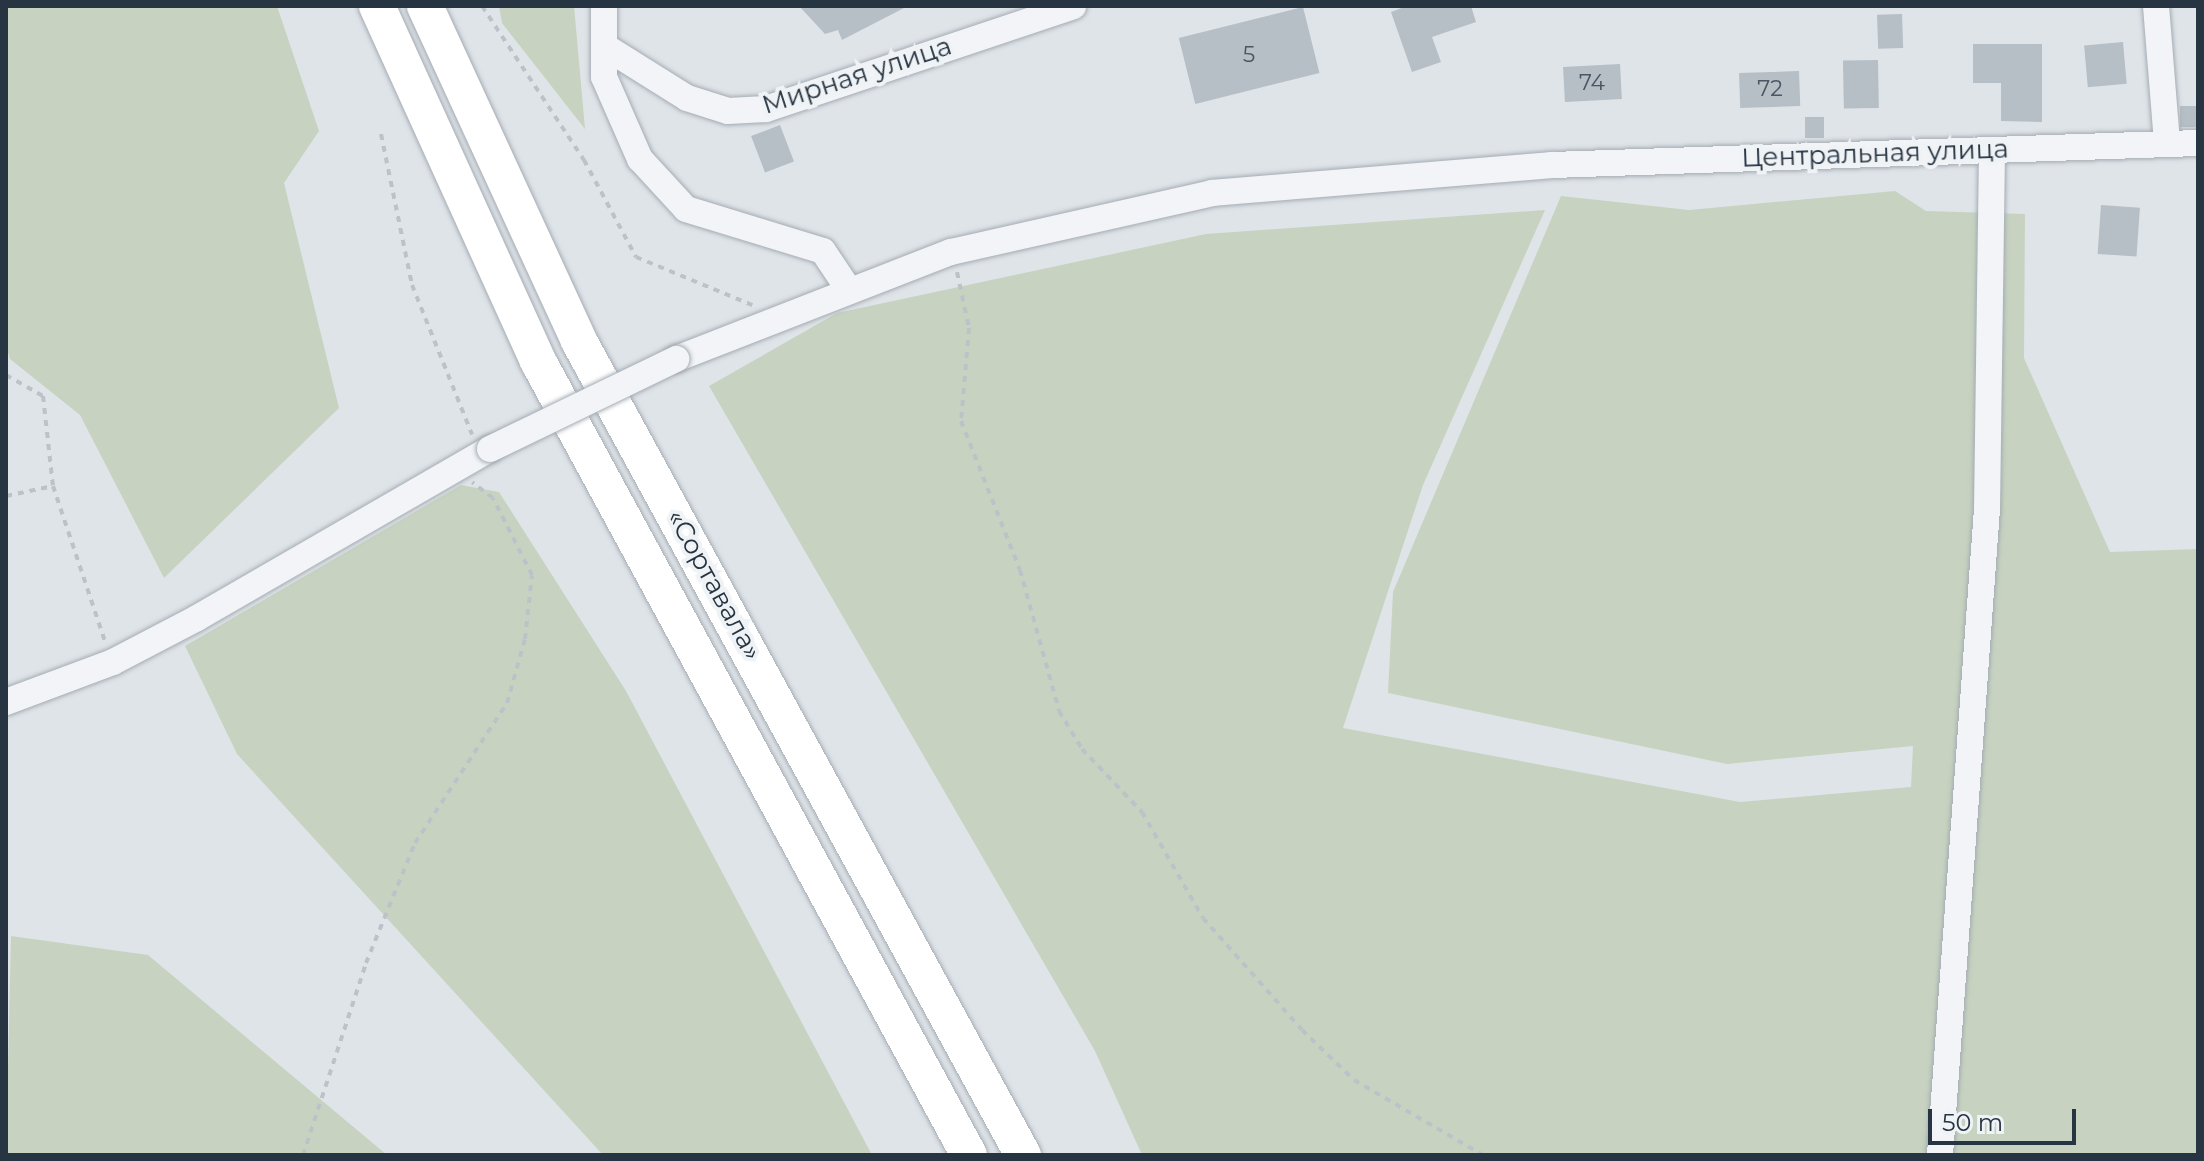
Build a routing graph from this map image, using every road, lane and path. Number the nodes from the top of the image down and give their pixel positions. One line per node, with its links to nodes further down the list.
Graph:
1 (377, 6): 23 (highway, «Сортавала»)
2 (425, 6): 24 (highway, «Сортавала»)
3 (482, 6): 14 (path)
4 (604, 6): 7 (street)
5 (1073, 6): 7 (street, Мирная улица)
6 (2156, 6): 10 (street)
7 (604, 46): 13 (street)
8 (381, 134): 16 (path)
9 (2198, 143): 10 (street, Центральная улица)
10 (2167, 144): 11 (street, Центральная улица)
11 (1992, 150): 12 (street, Центральная улица); 26 (street)
12 (951, 252): 13 (street, Центральная улица); 25 (path)
13 (847, 287): 14 (street, Центральная улица)
14 (781, 313): 17 (street, Центральная улица, bridge)
15 (6, 375): 18 (path)
16 (463, 442)
17 (454, 468): 20 (street, Центральная улица); 22 (path)
18 (53, 486): 19 (path); 20 (path)
19 (6, 496)
20 (113, 662): 21 (street, Центральная улица)
21 (6, 702)
22 (303, 1155)
23 (969, 1155)
24 (1023, 1155)
25 (1483, 1155)
26 (1940, 1155)

